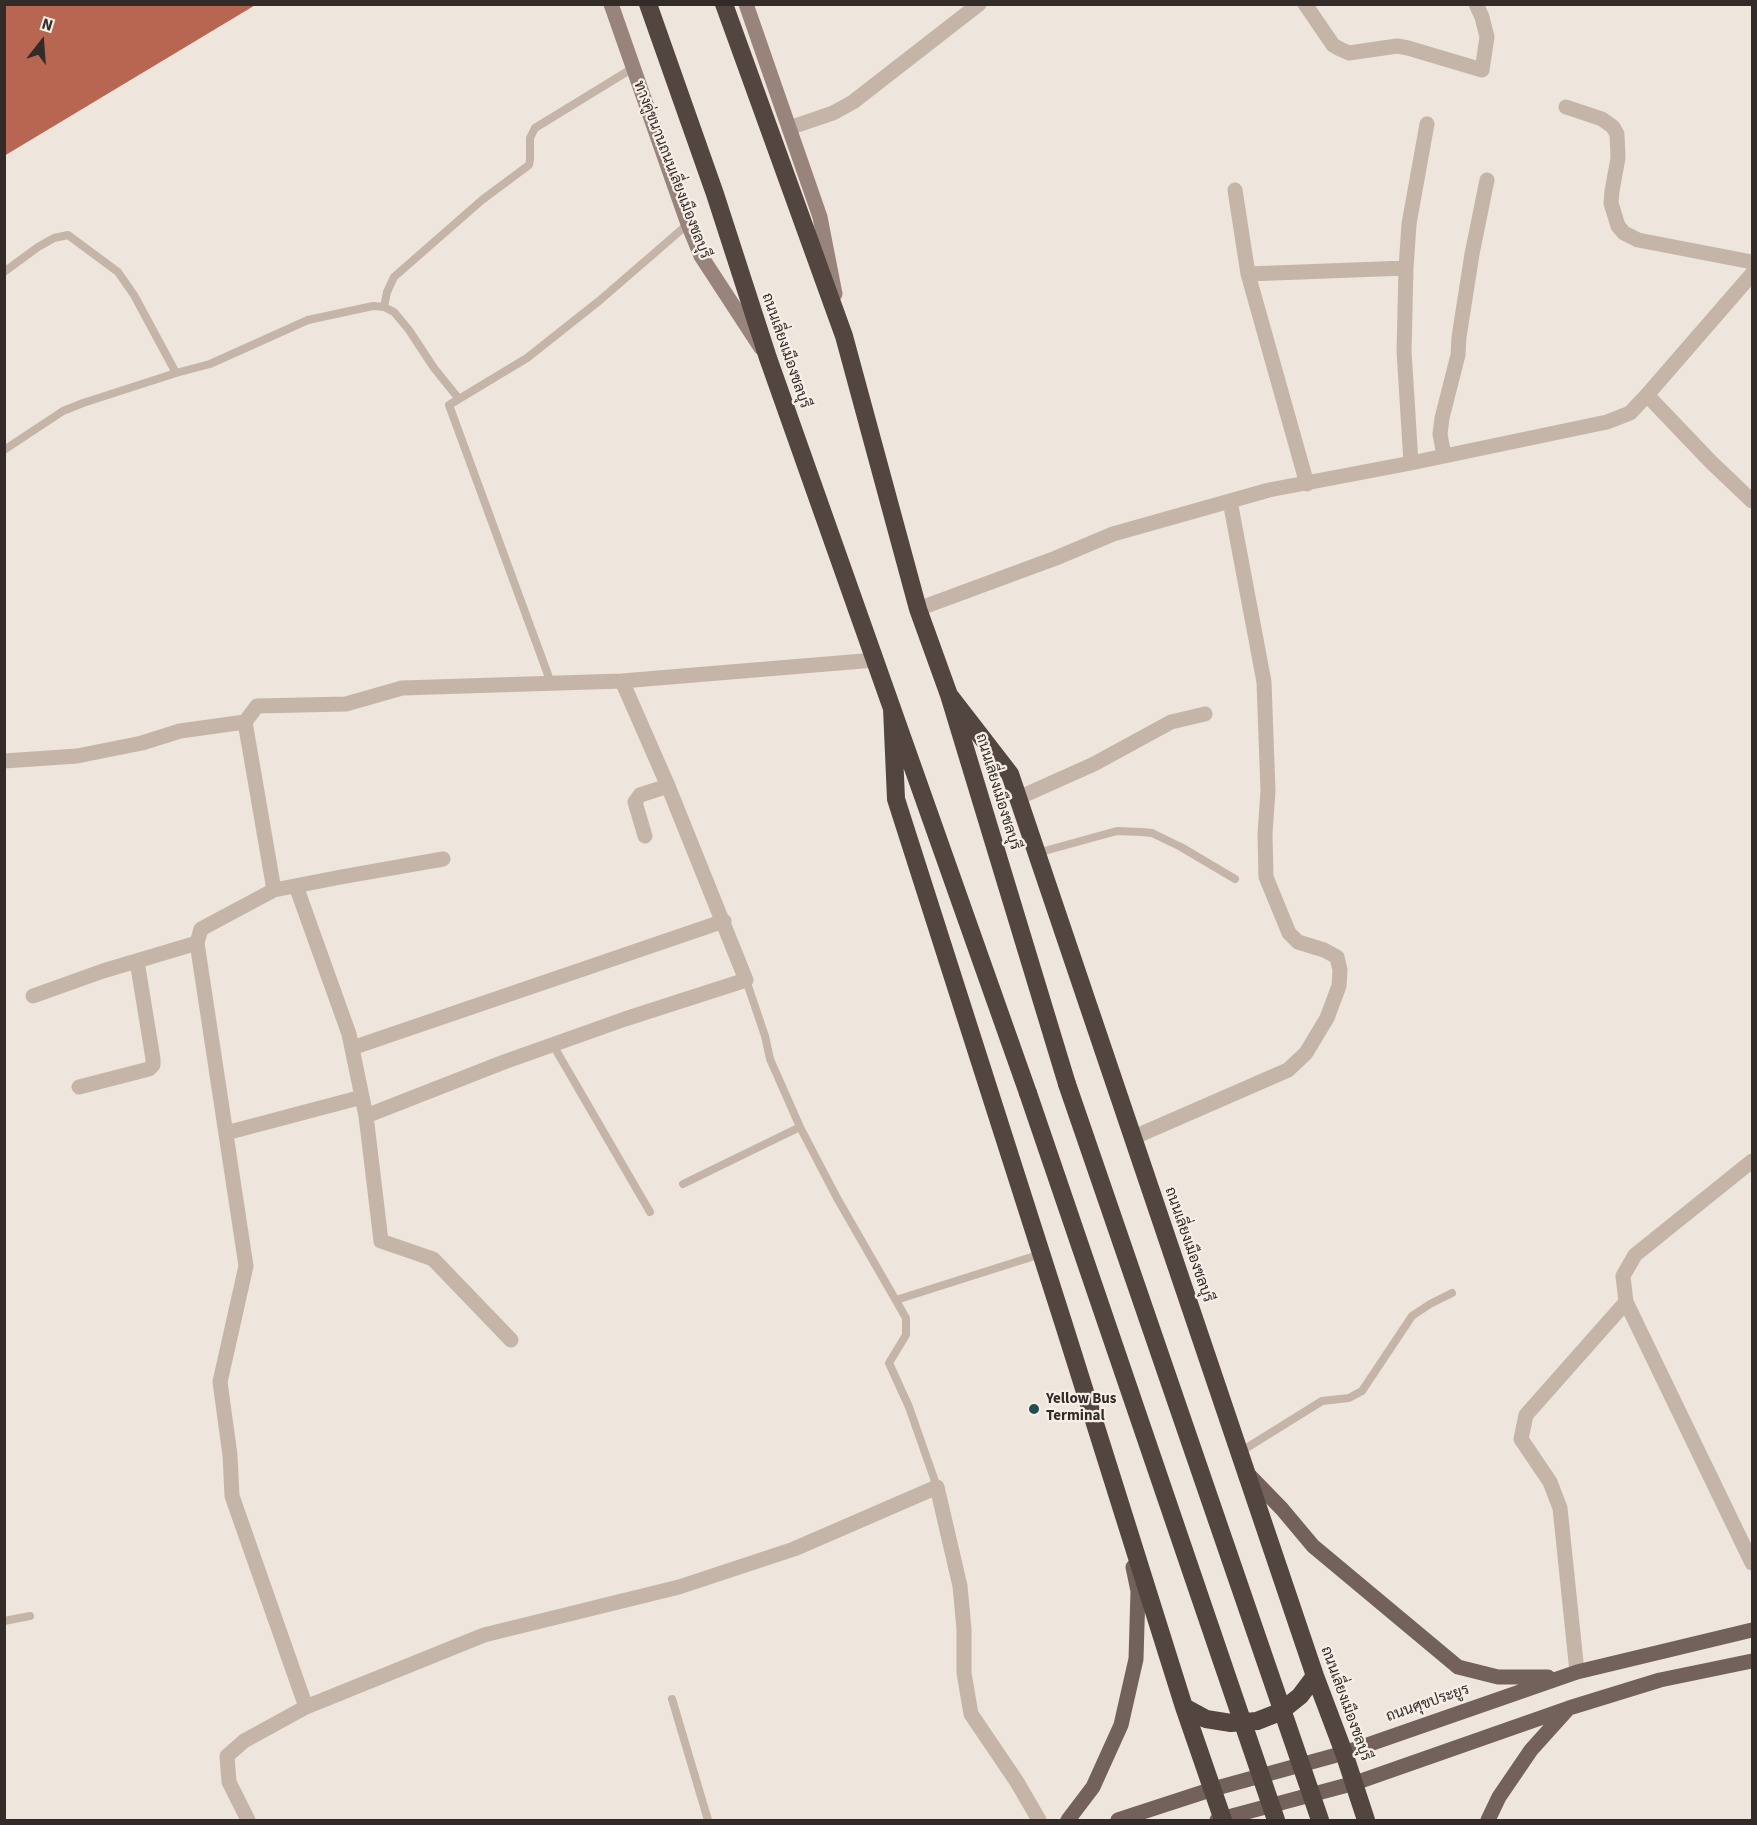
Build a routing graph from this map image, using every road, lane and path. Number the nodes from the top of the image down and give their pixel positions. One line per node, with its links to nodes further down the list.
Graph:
1 (611, 4): 8 (main road, ทางคู่ขนานถนนเลี่ยงเมืองชลบุรี)
2 (648, 4): 22 (highway, ถนนเลี่ยงเมืองชลบุรี)
3 (724, 4): 21 (highway, ถนนเลี่ยงเมืองชลบุรี)
4 (746, 4): 11 (main road)
5 (979, 4): 11 (street)
6 (1305, 4): 7 (street)
7 (1476, 4)
8 (633, 68): 14 (main road, ทางคู่ขนานถนนเลี่ยงเมืองชลบุรี); 20 (lane)
9 (1566, 107): 15 (street)
10 (1427, 124): 16 (street)
11 (789, 128): 21 (main road)
12 (1487, 180): 27 (street)
13 (1234, 190): 18 (street)
14 (688, 224): 22 (main road, ทางคู่ขนานถนนเลี่ยงเมืองชลบุรี); 25 (lane)
15 (1752, 262)
16 (1406, 268): 18 (street); 28 (street)
17 (4, 272): 23 (lane)
18 (1248, 274): 29 (street)
19 (1752, 274): 24 (street)
20 (384, 306): 23 (lane); 25 (lane)
21 (843, 336): 32 (highway, ถนนเลี่ยงเมืองชลบุรี)
22 (768, 358): 33 (highway, ถนนเลี่ยงเมืองชลบุรี)
23 (176, 373): 26 (lane)
24 (1647, 395): 27 (street); 31 (street)
25 (459, 399): 35 (lane)
26 (4, 450)
27 (1444, 456): 28 (street)
28 (1412, 464): 29 (street)
29 (1307, 484): 30 (street)
30 (1230, 501): 32 (street); 61 (street)
31 (1752, 501)
32 (918, 609): 36 (highway, ถนนเลี่ยงเมืองชลบุรี)
33 (875, 660): 34 (street); 37 (highway, ถนนเลี่ยงเมืองชลบุรี)
34 (622, 681): 35 (street); 41 (street)
35 (551, 683): 39 (street)
36 (949, 695): 42 (highway, ถนนเลี่ยงเมืองชลบุรี); 96 (highway, ถนนเลี่ยงเมืองชลบุรี, bridge)
37 (892, 708): 65 (highway, ถนนเลี่ยงเมืองชลบุรี); 95 (highway, ถนนเลี่ยงเมืองชลบุรี, bridge)
38 (1205, 714): 42 (street)
39 (245, 722): 40 (street); 48 (street)
40 (4, 761)
41 (668, 786): 43 (street); 49 (street)
42 (1018, 798): 44 (highway, ถนนเลี่ยงเมืองชลบุรี)
43 (645, 836)
44 (1036, 853): 46 (lane); 61 (highway, ถนนเลี่ยงเมืองชลบุรี)
45 (443, 860): 47 (street)
46 (1235, 879)
47 (296, 886): 48 (street); 55 (street)
48 (274, 890): 50 (street)
49 (724, 921): 52 (street); 55 (street)
50 (197, 943): 51 (street); 60 (street)
51 (137, 961): 53 (street); 56 (street)
52 (746, 980): 54 (street); 59 (lane)
53 (33, 996)
54 (553, 1045): 58 (street); 64 (lane)
55 (352, 1048): 57 (street)
56 (79, 1087)
57 (362, 1097): 58 (street); 60 (street)
58 (366, 1116): 69 (street)
59 (800, 1127): 63 (lane); 67 (lane)
60 (226, 1133): 83 (street)
61 (1132, 1138): 70 (highway, ถนนเลี่ยงเมืองชลบุรี)
62 (1752, 1161): 68 (street)
63 (683, 1184)
64 (650, 1212)
65 (1041, 1254): 67 (lane); 73 (highway, ถนนเลี่ยงเมืองชลบุรี)
66 (1452, 1293): 70 (lane)
67 (896, 1300): 72 (lane)
68 (1626, 1302): 74 (street); 79 (street)
69 (511, 1340)
70 (1240, 1452): 71 (highway, ถนนเลี่ยงเมืองชลบุรี)
71 (1247, 1473): 80 (highway, ถนนเลี่ยงเมืองชลบุรี); 81 (main road)
72 (937, 1487): 83 (street); 92 (street)
73 (1126, 1524): 84 (highway, ถนนเลี่ยงเมืองชลบุรี); 93 (main road)
74 (1752, 1563)
75 (30, 1616): 76 (lane)
76 (4, 1621)
77 (1752, 1630): 79 (main road, ถนนศุขประยูร)
78 (1752, 1661): 85 (main road)
79 (1577, 1672): 81 (main road, ถนนศุขประยูร)
80 (1315, 1676): 84 (highway); 86 (highway, ถนนเลี่ยงเมืองชลบุรี)
81 (1561, 1677): 86 (main road, ถนนศุขประยูร)
82 (672, 1699): 91 (lane)
83 (306, 1707): 90 (street)
84 (1184, 1707): 88 (highway, ถนนเลี่ยงเมืองชลบุรี)
85 (1569, 1708): 87 (main road); 98 (main road)
86 (1344, 1753): 87 (highway, ถนนเลี่ยงเมืองชลบุรี); 88 (main road, ถนนศุขประยูร)
87 (1355, 1783): 89 (main road); 97 (highway, ถนนเลี่ยงเมืองชลบุรี)
88 (1213, 1789): 89 (highway, ถนนเลี่ยงเมืองชลบุรี); 94 (main road, ถนนศุขประยูร)
89 (1221, 1820)
90 (248, 1821)
91 (708, 1821)
92 (1040, 1821)
93 (1068, 1821)
94 (1118, 1821)
95 (1276, 1821)
96 (1320, 1821)
97 (1366, 1821)
98 (1488, 1821)

